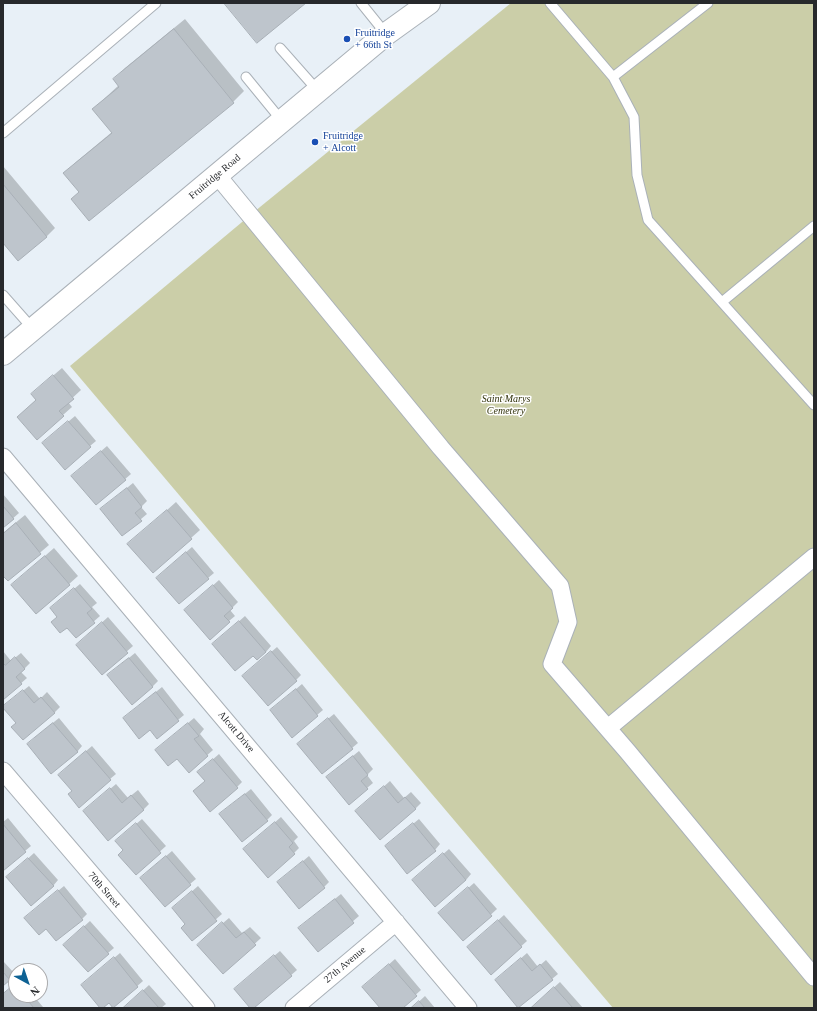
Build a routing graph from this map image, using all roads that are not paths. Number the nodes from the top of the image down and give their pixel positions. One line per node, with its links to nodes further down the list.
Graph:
1 (156, 3): 12 (lane)
2 (361, 3): 6 (lane)
3 (429, 3): 6 (main road, Fruitridge Road)
4 (550, 3): 9 (lane)
5 (708, 3): 9 (lane)
6 (386, 34): 10 (main road, Fruitridge Road)
7 (280, 48): 10 (lane)
8 (246, 77): 11 (lane)
9 (613, 77): 16 (lane)
10 (318, 91): 11 (main road, Fruitridge Road)
11 (282, 121): 13 (main road, Fruitridge Road)
12 (3, 133)
13 (217, 175): 17 (main road, Fruitridge Road); 22 (street)
14 (814, 226): 16 (lane)
15 (3, 295): 17 (lane)
16 (722, 302): 19 (lane)
17 (33, 329): 18 (main road, Fruitridge Road)
18 (3, 354)
19 (814, 405)
20 (3, 457): 24 (street, Alcott Drive)
21 (814, 557): 22 (street)
22 (608, 728): 25 (street)
23 (3, 771): 26 (street, 70th Street)
24 (396, 922): 27 (street, 27th Avenue); 28 (street, Alcott Drive)
25 (814, 977)
26 (206, 1008)
27 (294, 1008)
28 (468, 1008)

